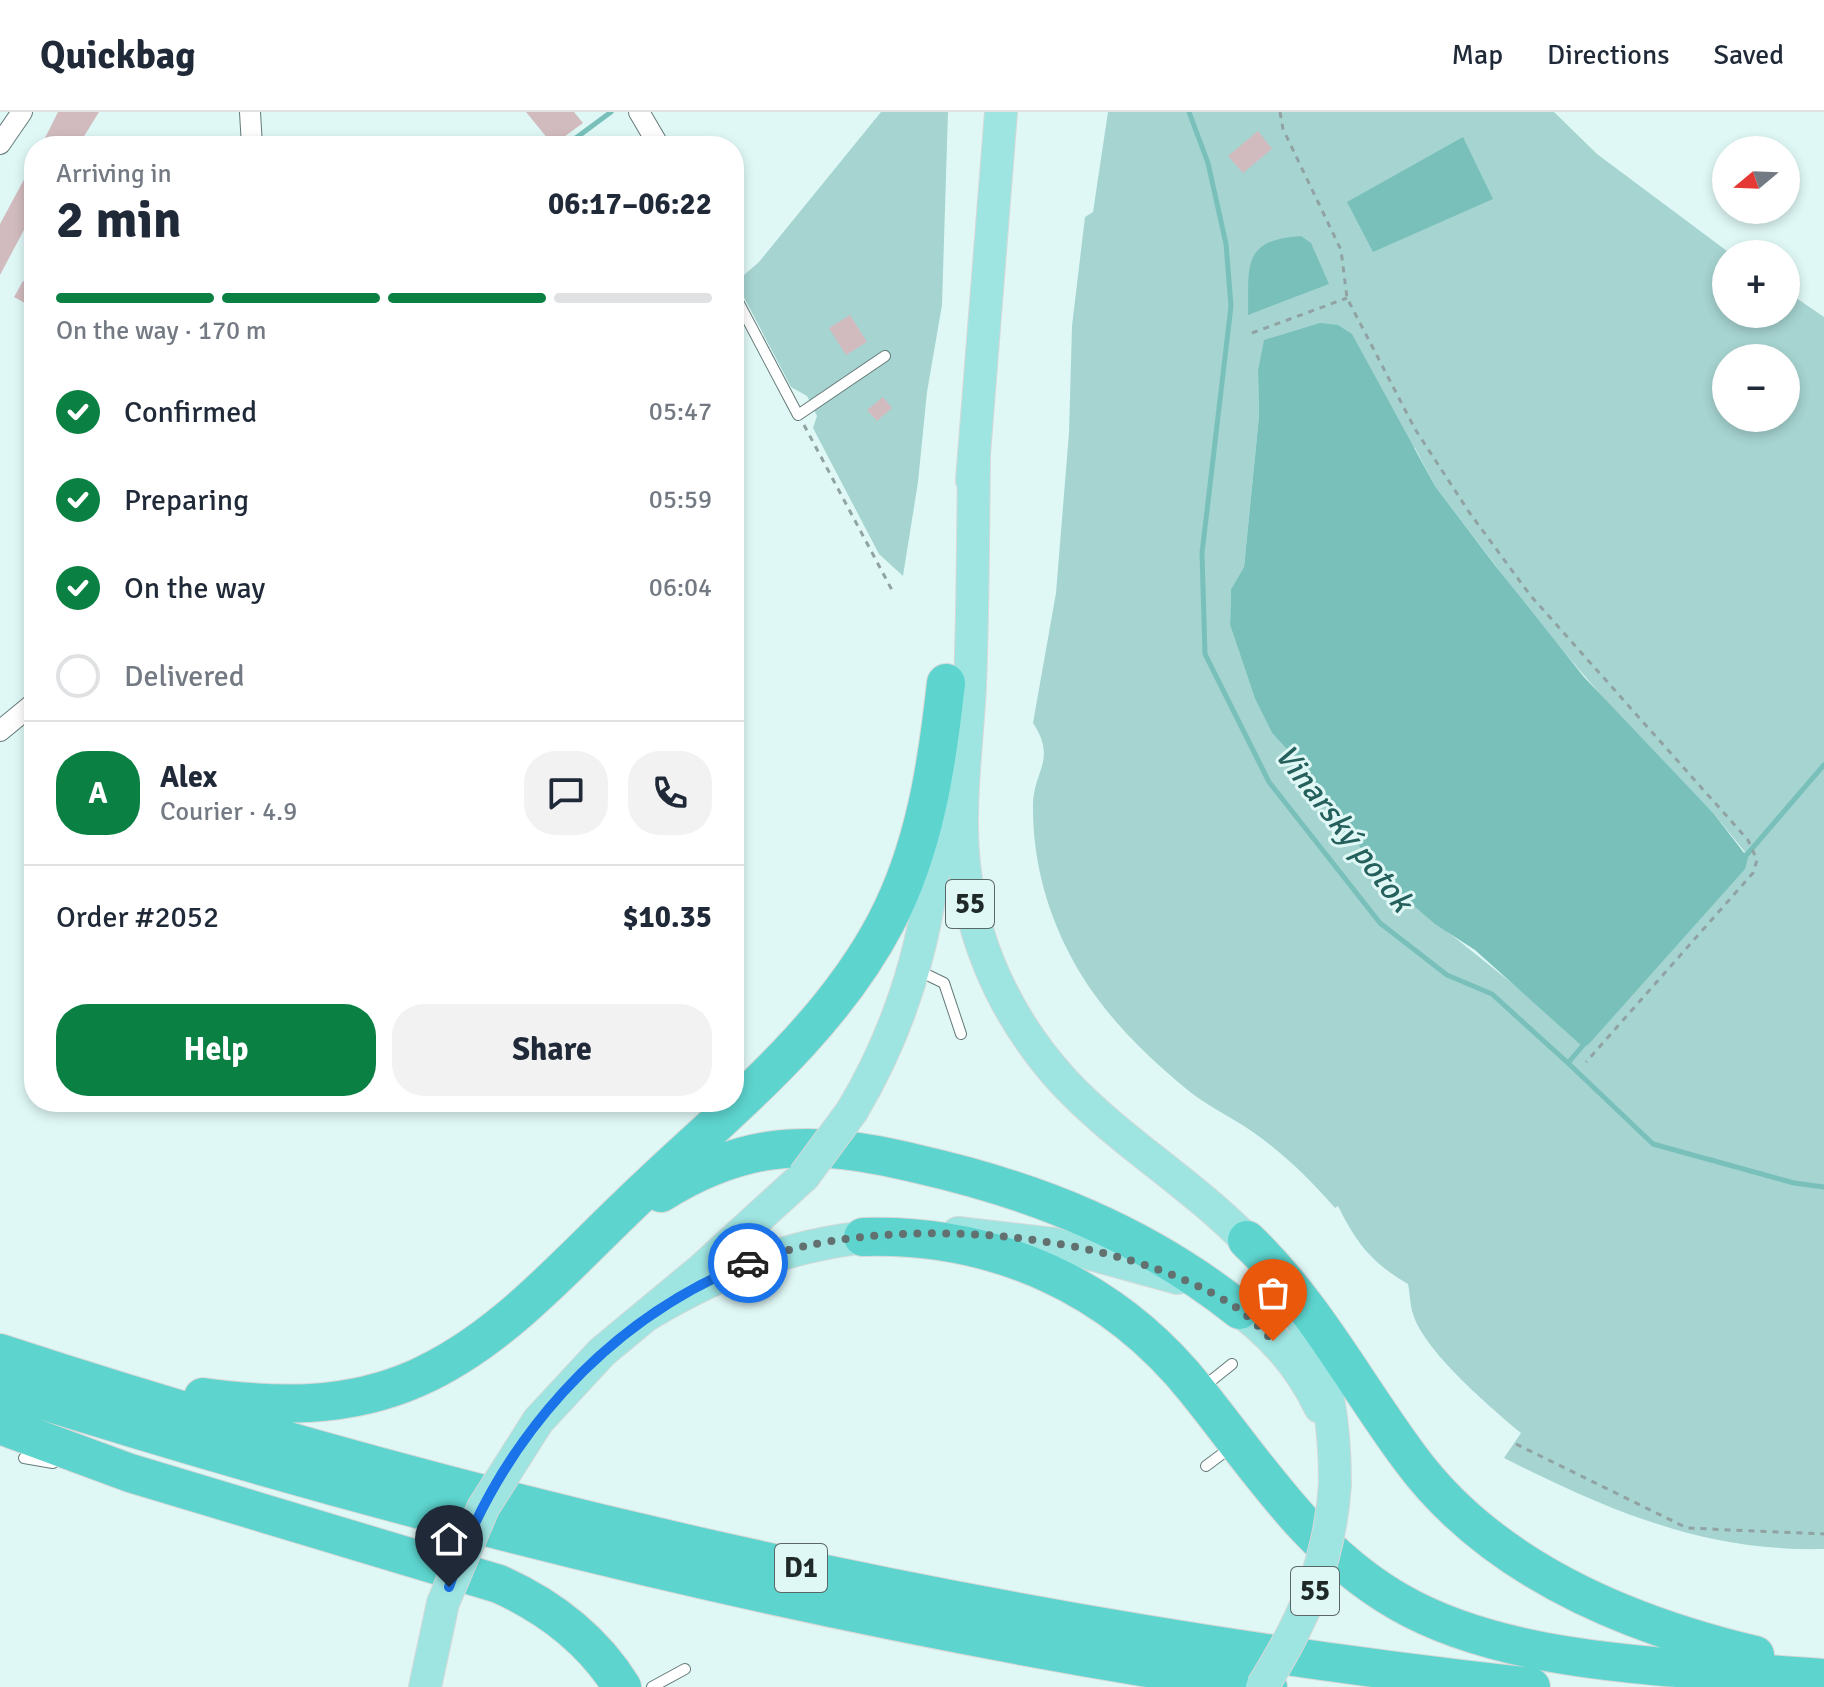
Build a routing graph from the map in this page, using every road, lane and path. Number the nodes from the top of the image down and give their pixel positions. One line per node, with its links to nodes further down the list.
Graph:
1 (22, 112): 9 (street)
2 (250, 112): 7 (street)
3 (639, 112): 8 (street)
4 (1001, 112): 15 (main road, 55)
5 (1273, 112): 6 (path)
6 (1280, 114): 10 (path)
7 (251, 136)
8 (653, 136)
9 (0, 144)
10 (1347, 298): 12 (path); 22 (path)
11 (744, 313): 14 (lane)
12 (1252, 333)
13 (885, 356): 14 (lane)
14 (798, 415): 16 (path)
15 (974, 459): 17 (main road, 55); 26 (main road, 55)
16 (893, 592)
17 (946, 683): 20 (main road, 55); 23 (highway)
18 (24, 711): 19 (street)
19 (0, 731)
20 (915, 969): 21 (lane); 29 (main road, 55, bridge)
21 (961, 1034)
22 (1586, 1062)
23 (744, 1098)
24 (729, 1112): 27 (highway)
25 (863, 1237): 28 (main road, 55); 29 (main road, 55); 34 (highway)
26 (1247, 1240): 42 (main road, 55); 46 (highway)
27 (571, 1263): 28 (highway); 32 (highway)
28 (1240, 1310): 42 (main road, 55)
29 (647, 1315): 48 (main road, 55, bridge)
30 (0, 1353): 32 (highway, D1)
31 (1232, 1364): 34 (lane)
32 (85, 1381): 53 (highway, D1)
33 (0, 1387): 52 (highway, D1)
34 (1198, 1391): 36 (highway)
35 (0, 1425): 43 (highway)
36 (1237, 1443): 40 (lane); 47 (highway)
37 (1516, 1444): 44 (path)
38 (24, 1458): 39 (lane)
39 (62, 1464)
40 (1206, 1466)
41 (77, 1467): 43 (lane)
42 (1335, 1484): 51 (main road, 55, bridge)
43 (212, 1498): 49 (highway)
44 (1824, 1534)
45 (685, 1669): 50 (lane)
46 (1824, 1670)
47 (1824, 1678)
48 (425, 1687)
49 (622, 1687)
50 (652, 1687)
51 (1262, 1687)
52 (1268, 1687)
53 (1531, 1687)

